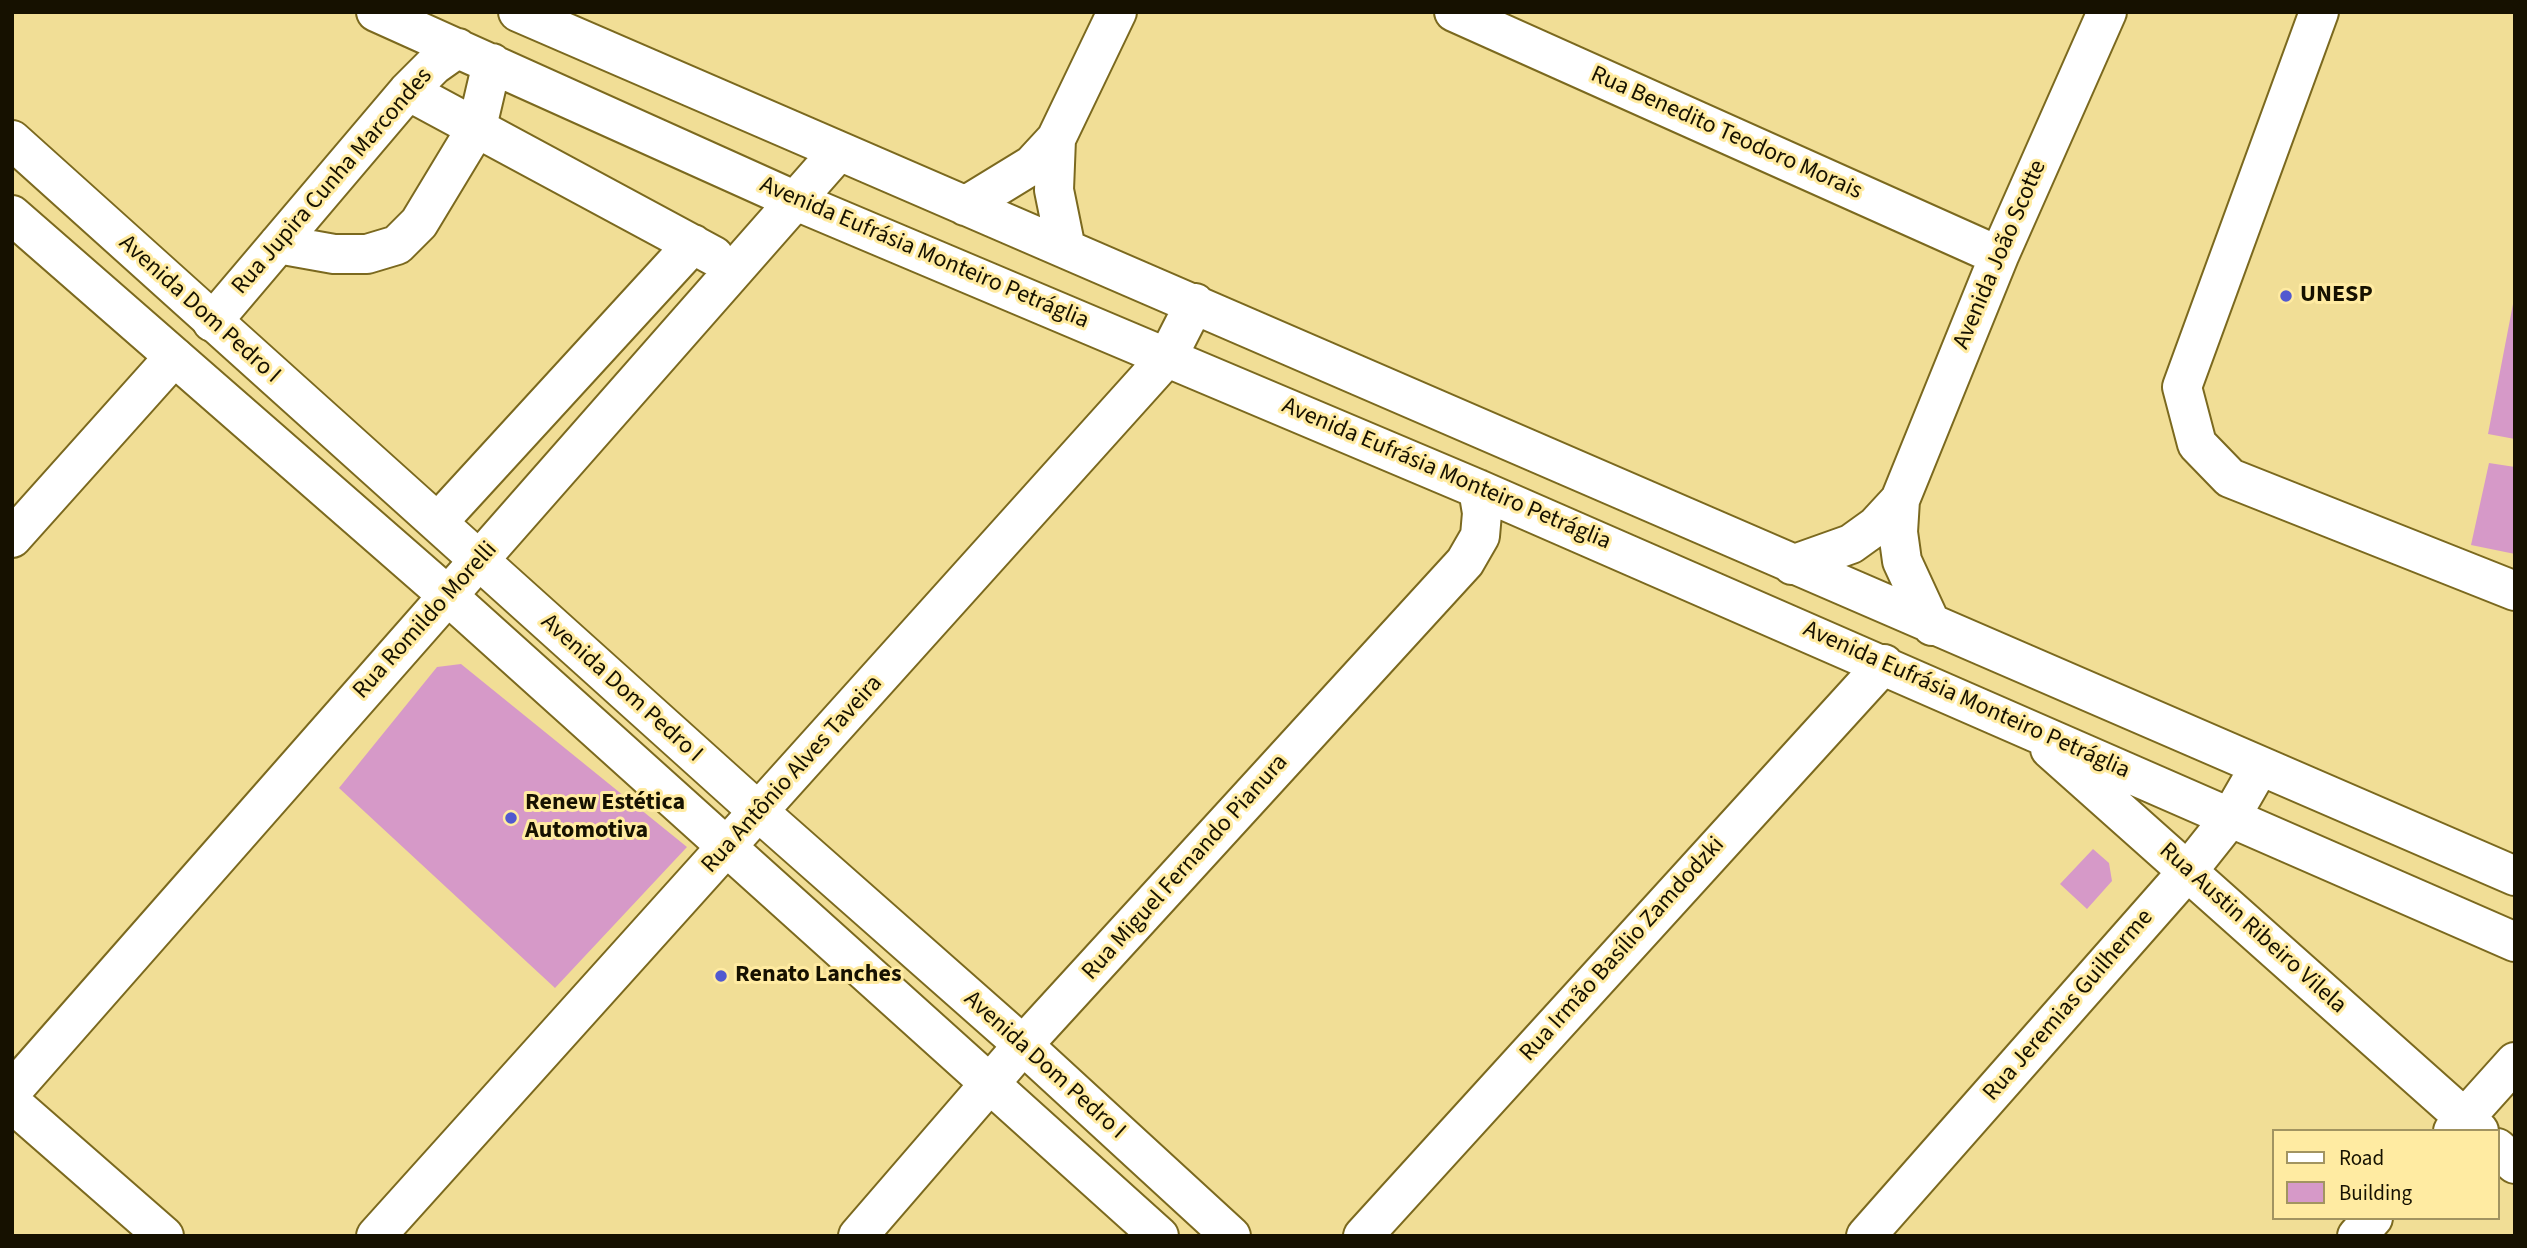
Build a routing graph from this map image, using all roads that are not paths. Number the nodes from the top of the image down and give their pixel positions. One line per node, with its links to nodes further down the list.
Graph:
1 (376, 12): 7 (street, Avenida Eufrásia Monteiro Petráglia)
2 (518, 12): 13 (street)
3 (1117, 12): 11 (street)
4 (1454, 12): 22 (street, Rua Benedito Teodoro Morais)
5 (2107, 12): 22 (street, Avenida João Scotte)
6 (2319, 12): 34 (street)
7 (458, 47): 8 (street, Avenida Eufrásia Monteiro Petráglia); 9 (street, Rua Jupira Cunha Marcondes)
8 (492, 63): 10 (street); 14 (street, Avenida Eufrásia Monteiro Petráglia)
9 (408, 91): 10 (street); 18 (street, Rua Jupira Cunha Marcondes)
10 (477, 127): 18 (street); 19 (street)
11 (1056, 139): 15 (street); 20 (street)
12 (12, 140): 16 (street, Avenida Dom Pedro I)
13 (839, 151): 14 (street, Rua Romildo Morelli); 15 (street)
14 (796, 201): 23 (street, Rua Romildo Morelli); 26 (street, Avenida Eufrásia Monteiro Petráglia)
15 (965, 206): 20 (street)
16 (89, 212): 21 (street); 25 (street, Avenida Dom Pedro I)
17 (12, 215): 21 (street, Avenida Dom Pedro I)
18 (278, 244): 25 (street, Rua Jupira Cunha Marcondes)
19 (693, 244): 23 (street); 30 (street)
20 (1066, 249): 24 (street)
21 (54, 253): 27 (street, Avenida Dom Pedro I)
22 (1999, 256): 29 (street, Avenida João Scotte)
23 (734, 268): 32 (street, Rua Romildo Morelli)
24 (1195, 303): 26 (street, Rua Antônio Alves Taveira); 33 (street)
25 (212, 322): 30 (street, Avenida Dom Pedro I)
26 (1168, 356): 28 (street, Avenida Eufrásia Monteiro Petráglia); 40 (street, Rua Antônio Alves Taveira)
27 (174, 357): 31 (street); 35 (street, Avenida Dom Pedro I)
28 (1478, 488): 37 (street, Avenida Eufrásia Monteiro Petráglia); 46 (street, Rua Miguel Fernando Pianura)
29 (1900, 500): 33 (street, Avenida João Scotte); 36 (street, Avenida João Scotte)
30 (438, 522): 32 (street, Avenida Dom Pedro I)
31 (12, 538)
32 (480, 562): 35 (street, Rua Romildo Morelli); 40 (street, Avenida Dom Pedro I)
33 (1792, 565): 36 (street)
34 (2515, 591)
35 (447, 595): 42 (street, Avenida Dom Pedro I); 49 (street, Rua Romildo Morelli)
36 (1932, 626): 39 (street)
37 (1884, 664): 38 (street, Avenida Eufrásia Monteiro Petráglia); 60 (street, Rua Irmão Basílio Zamdodzki)
38 (2025, 727): 41 (street, Avenida Eufrásia Monteiro Petráglia); 43 (street, Rua Austin Ribeiro Vilela)
39 (2260, 766): 41 (street, Rua Jeremias Guilherme); 44 (street)
40 (759, 813): 42 (street, Rua Antônio Alves Taveira); 46 (street, Avenida Dom Pedro I)
41 (2230, 818): 43 (street, Rua Jeremias Guilherme); 45 (street, Avenida Eufrásia Monteiro Petráglia)
42 (727, 848): 48 (street, Avenida Dom Pedro I); 56 (street, Rua Antônio Alves Taveira)
43 (2187, 872): 51 (street, Rua Austin Ribeiro Vilela); 61 (street, Rua Jeremias Guilherme)
44 (2515, 876)
45 (2515, 943)
46 (1023, 1045): 48 (street, Rua Miguel Fernando Pianura); 59 (street, Avenida Dom Pedro I)
47 (2515, 1062): 51 (street)
48 (989, 1083): 57 (street, Rua Miguel Fernando Pianura); 58 (street, Avenida Dom Pedro I)
49 (12, 1091)
50 (12, 1103): 55 (street)
51 (2465, 1126)
52 (2499, 1150): 53 (street)
53 (2515, 1164)
54 (2371, 1220): 62 (street)
55 (164, 1236)
56 (376, 1236)
57 (858, 1236)
58 (1159, 1236)
59 (1231, 1236)
60 (1363, 1236)
61 (1866, 1236)
62 (2357, 1236)

